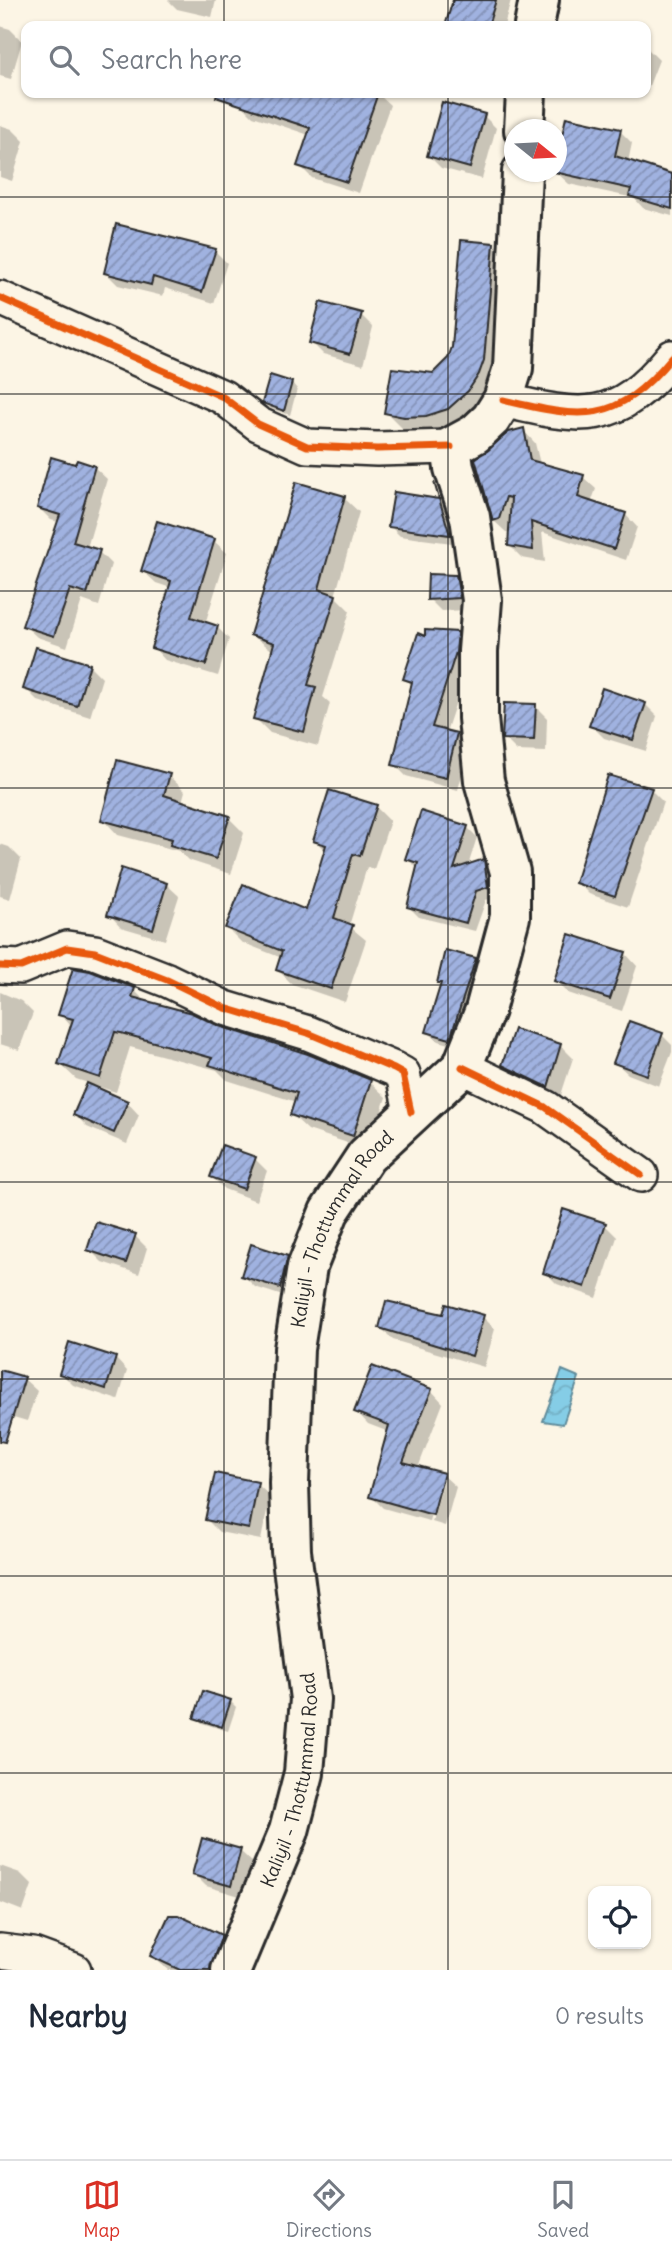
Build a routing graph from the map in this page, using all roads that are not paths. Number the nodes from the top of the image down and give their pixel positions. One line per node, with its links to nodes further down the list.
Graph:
1 (539, 0): 2 (main road)
2 (535, 21)
3 (526, 98): 4 (main road)
4 (525, 119)
5 (522, 182): 8 (main road)
6 (0, 298): 9 (street)
7 (672, 357): 8 (street)
8 (503, 400): 9 (main road)
9 (451, 447): 11 (main road, Kaliyil - Thottummal Road)
10 (0, 966): 12 (street)
11 (462, 1067): 12 (main road, Kaliyil - Thottummal Road); 13 (street)
12 (411, 1112): 16 (main road, Kaliyil - Thottummal Road)
13 (641, 1175)
14 (0, 1951): 15 (street)
15 (74, 1970)
16 (230, 1970)

